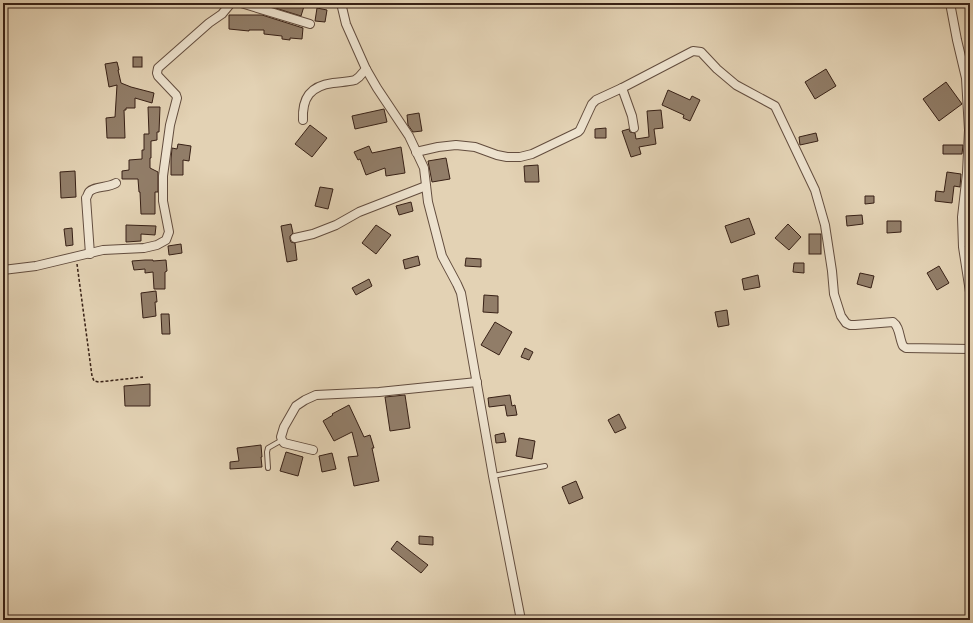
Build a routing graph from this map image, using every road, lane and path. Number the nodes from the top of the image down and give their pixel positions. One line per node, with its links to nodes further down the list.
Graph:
1 (231, 3): 14 (street)
2 (241, 3): 5 (street)
3 (341, 3): 6 (street)
4 (950, 3): 17 (street)
5 (310, 24)
6 (366, 69): 8 (street); 10 (street)
7 (622, 88): 9 (street); 10 (street); 18 (street)
8 (303, 120)
9 (634, 128)
10 (416, 152): 12 (street)
11 (116, 183): 14 (street)
12 (426, 186): 13 (street); 20 (street)
13 (295, 238)
14 (90, 254): 15 (street)
15 (76, 256): 16 (street); 19 (path)
16 (3, 270)
17 (970, 292)
18 (970, 349)
19 (143, 377)
20 (477, 382): 21 (street); 25 (street)
21 (282, 440): 22 (street); 24 (lane)
22 (313, 450)
23 (544, 466): 25 (lane)
24 (268, 468)
25 (493, 476): 26 (street)
26 (521, 620)

